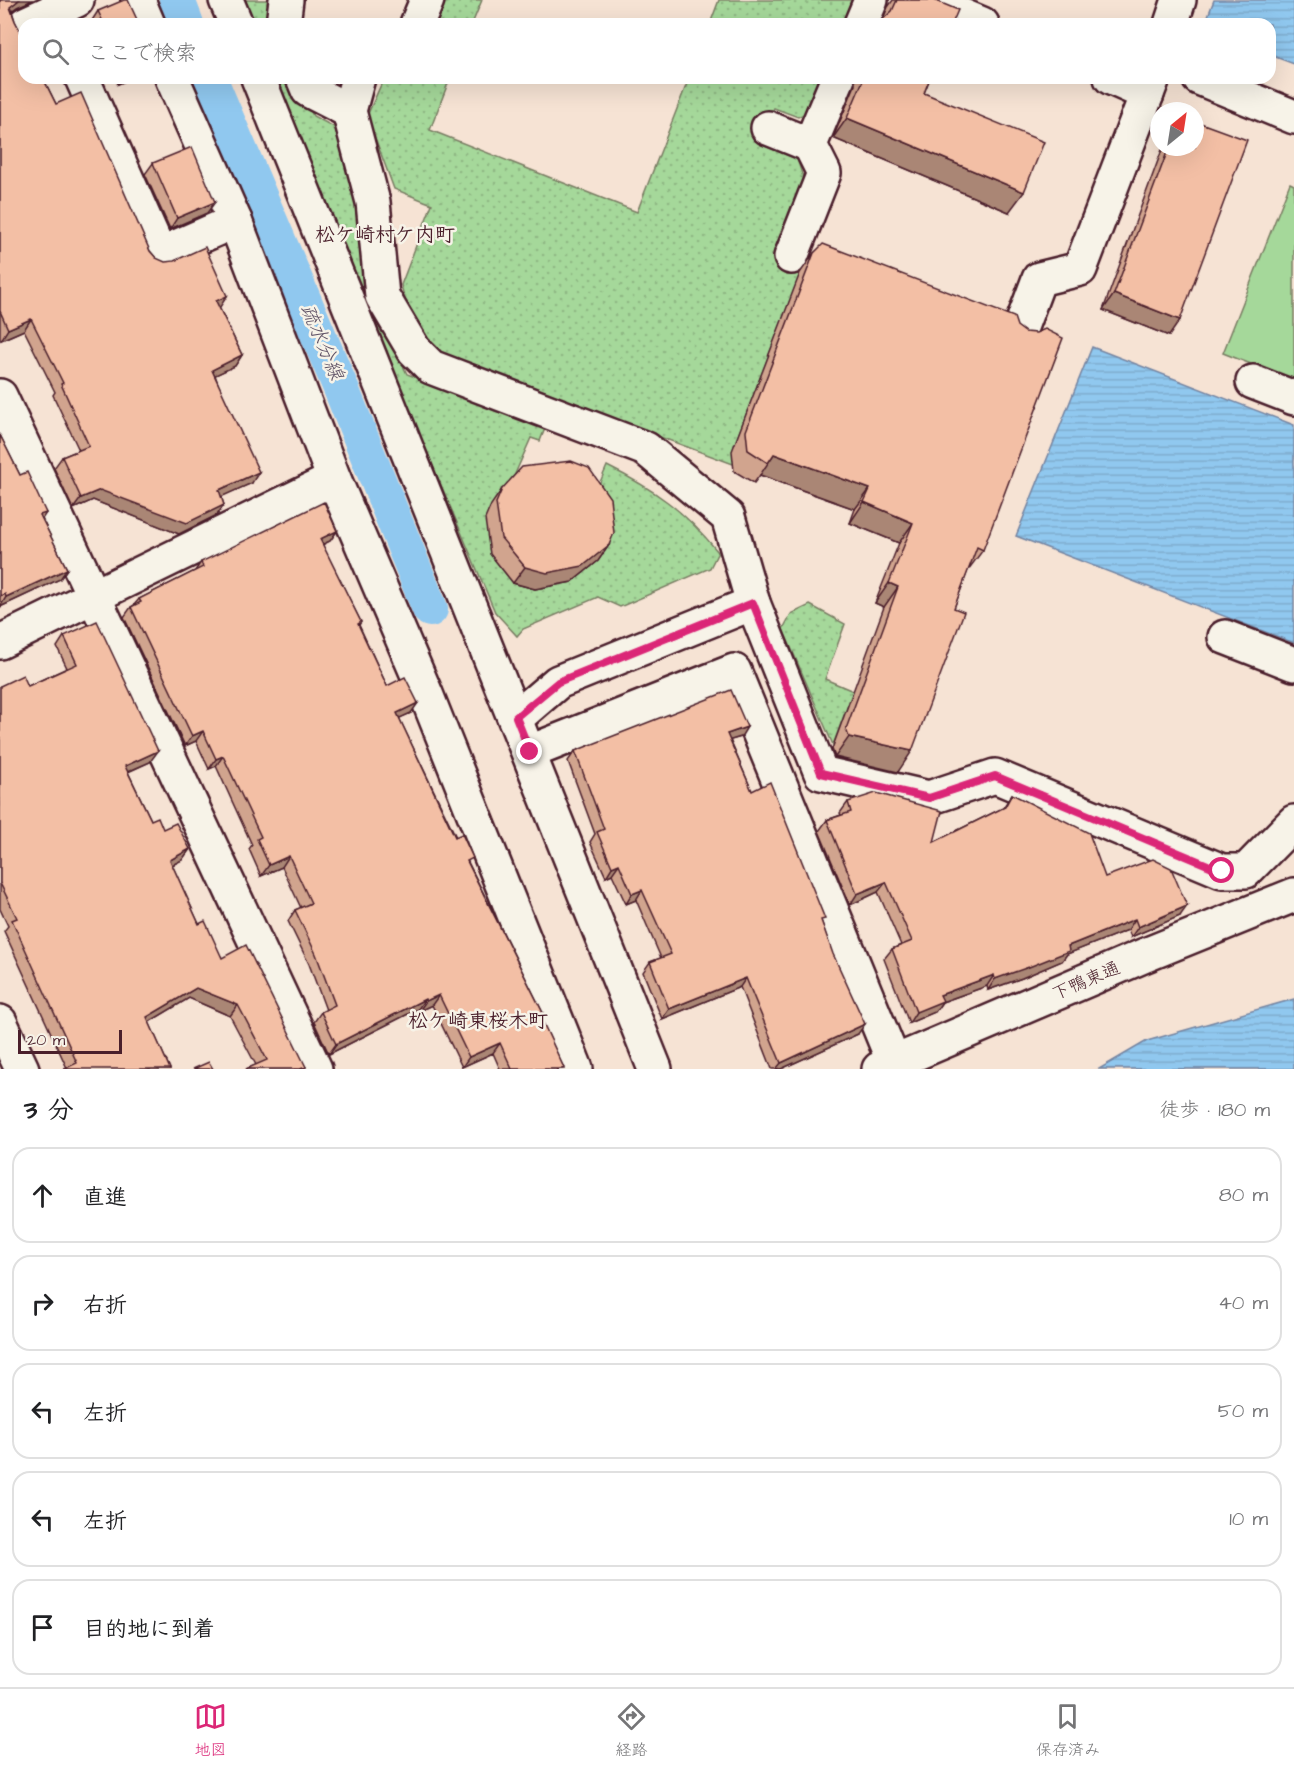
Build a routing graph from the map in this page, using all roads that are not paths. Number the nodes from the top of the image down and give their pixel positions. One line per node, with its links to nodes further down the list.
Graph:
1 (138, 0): 8 (street)
2 (226, 0): 9 (street)
3 (286, 0): 10 (street)
4 (426, 0): 11 (street)
5 (871, 0): 12 (street)
6 (925, 0): 13 (street)
7 (1179, 0): 14 (street)
8 (146, 18)
9 (234, 18)
10 (284, 18)
11 (419, 18)
12 (864, 18)
13 (968, 18)
14 (1173, 18)
15 (18, 29): 16 (street)
16 (0, 36)
17 (85, 84): 29 (street)
18 (175, 84): 29 (street)
19 (260, 84): 41 (street)
20 (306, 84): 25 (street)
21 (356, 84): 25 (street)
22 (835, 84): 28 (street)
23 (1214, 84): 26 (street)
24 (1150, 86): 31 (street)
25 (349, 111): 37 (street)
26 (1294, 117)
27 (768, 128): 28 (street)
28 (810, 145): 30 (street)
29 (235, 221): 35 (street)
30 (791, 258)
31 (1018, 335)
32 (1253, 382): 34 (street)
33 (0, 396): 36 (street)
34 (1294, 398)
35 (334, 479): 36 (street); 49 (street)
36 (95, 595): 39 (street); 48 (street)
37 (753, 603): 41 (street); 43 (street)
38 (1225, 637): 40 (street)
39 (0, 642)
40 (1294, 664)
41 (516, 717): 42 (street)
42 (530, 752): 46 (street); 50 (street)
43 (1294, 822)
44 (1294, 896): 46 (street, 下鴨東通)
45 (0, 1022): 47 (street)
46 (886, 1066)
47 (22, 1069)
48 (315, 1069)
49 (576, 1069)
50 (655, 1069)

